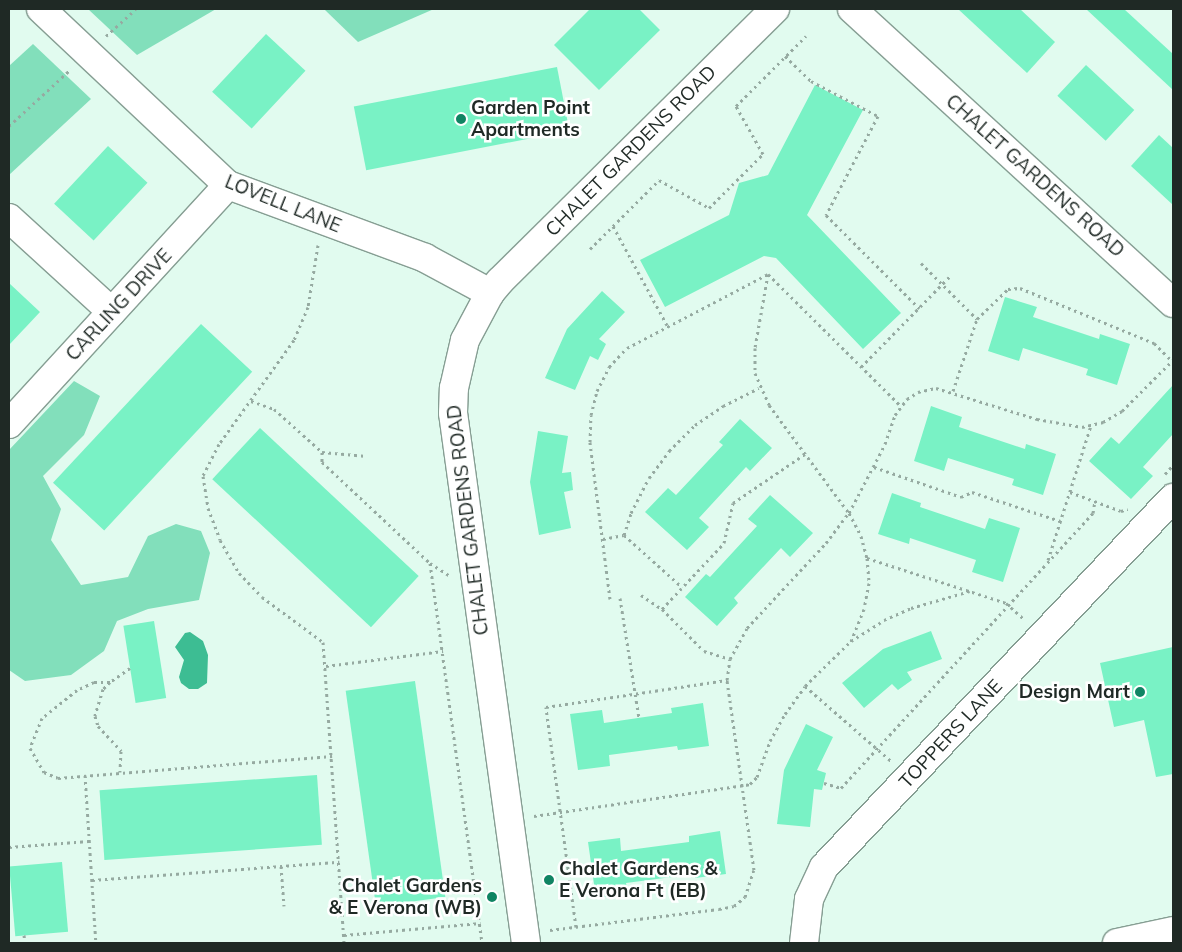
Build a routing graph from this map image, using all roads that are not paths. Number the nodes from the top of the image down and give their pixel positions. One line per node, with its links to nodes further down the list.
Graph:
1 (41, 9): 4 (street, LOVELL LANE)
2 (775, 9): 6 (street, CHALET GARDENS ROAD)
3 (852, 9): 7 (street, CHALET GARDENS ROAD)
4 (228, 185): 6 (street, LOVELL LANE); 8 (street, CARLING DRIVE)
5 (9, 218): 8 (street)
6 (490, 293): 12 (street, CHALET GARDENS ROAD)
7 (1173, 303)
8 (112, 312): 9 (street, CARLING DRIVE)
9 (9, 424)
10 (1167, 489): 13 (street, TOPPERS LANE)
11 (1173, 930): 14 (street)
12 (526, 938)
13 (804, 943)
14 (1118, 943)

